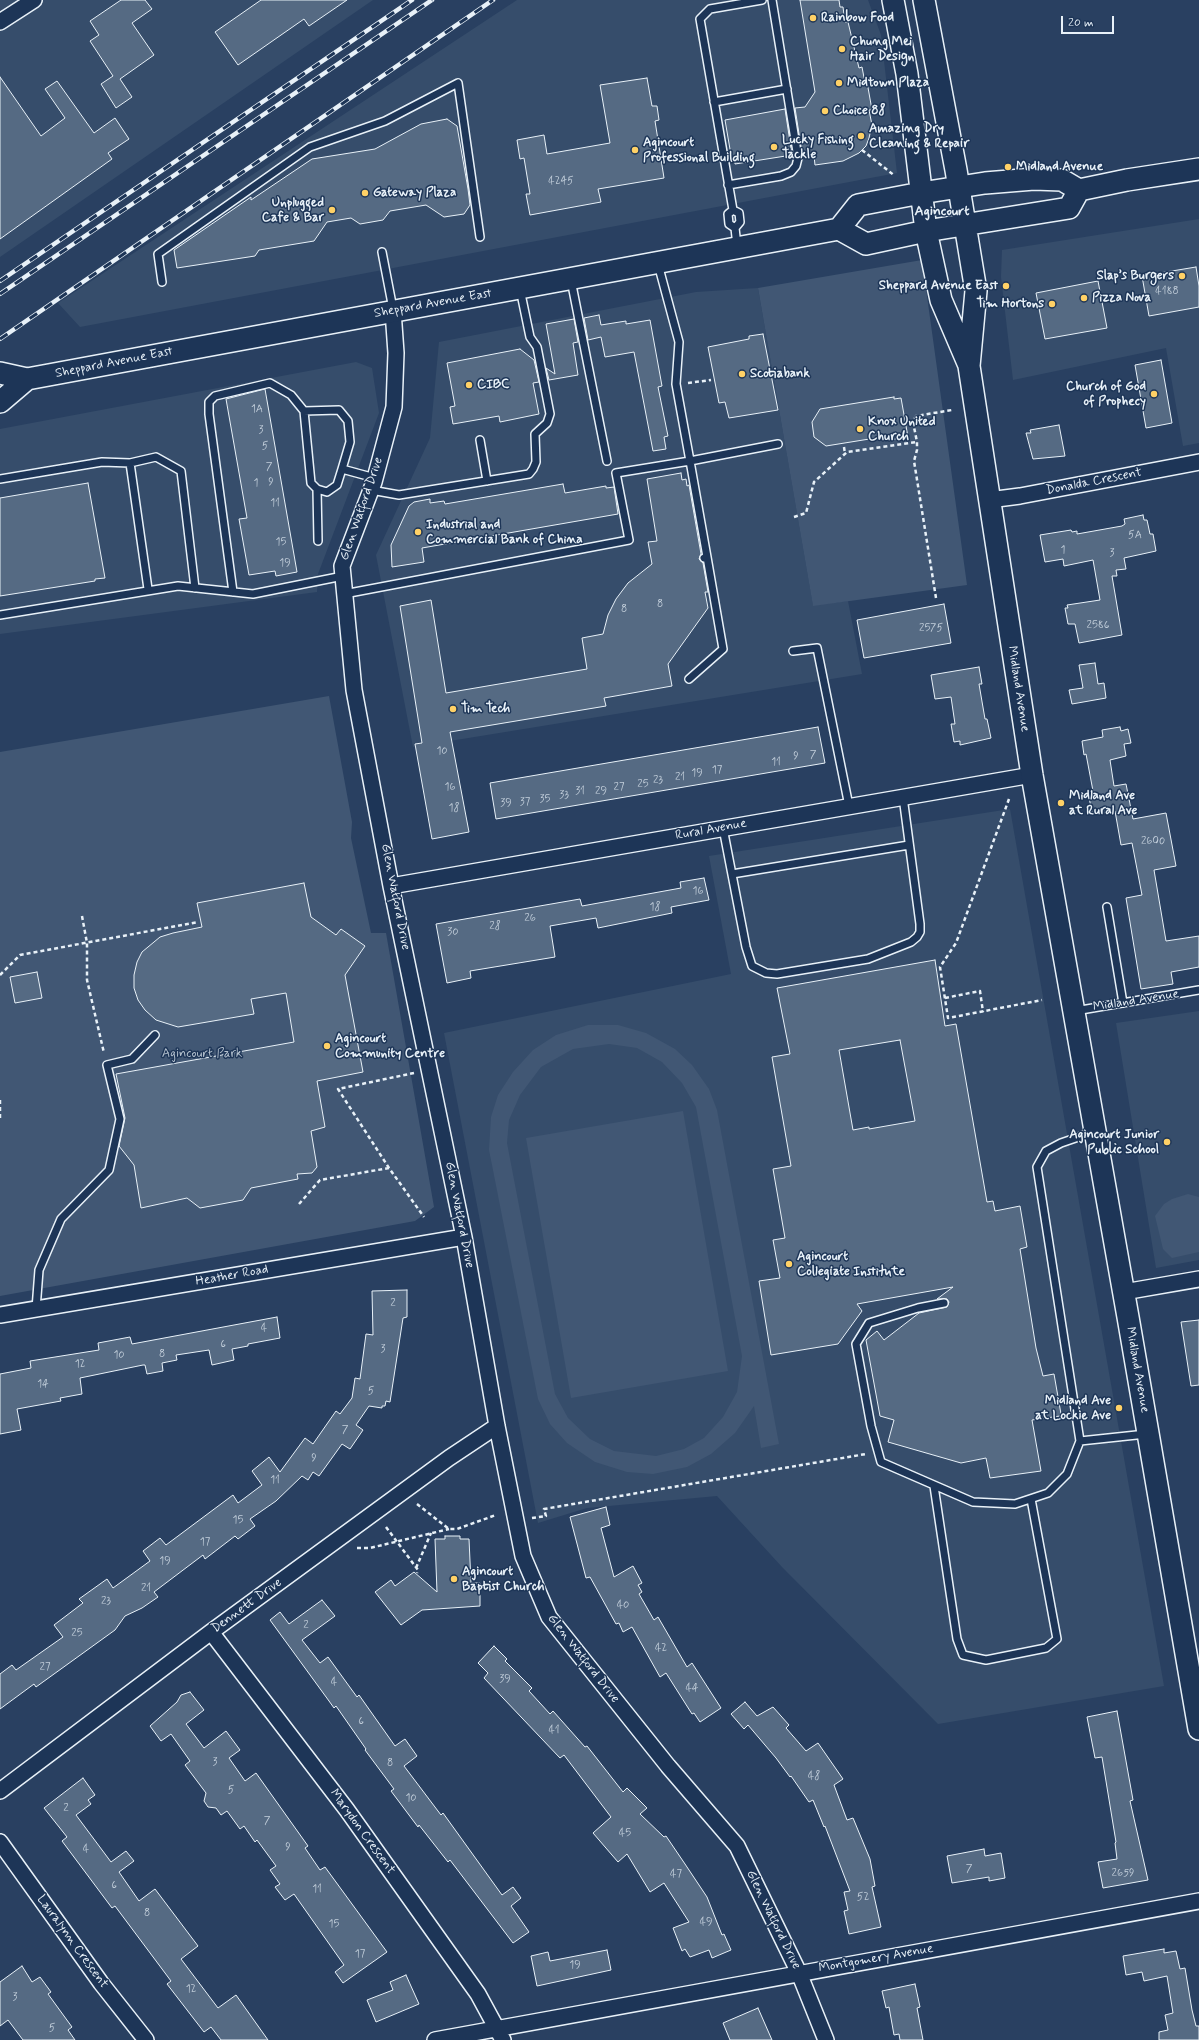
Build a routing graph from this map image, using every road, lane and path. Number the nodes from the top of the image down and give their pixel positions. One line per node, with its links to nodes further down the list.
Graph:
1 (34, 0): 6 (street)
2 (762, 0): 8 (lane)
3 (772, 0): 7 (lane)
4 (893, 0): 15 (main road, Midland Avenue)
5 (924, 0): 13 (main road, Midland Avenue)
6 (0, 22)
7 (787, 89): 8 (lane); 12 (lane)
8 (714, 102): 12 (lane)
9 (862, 150): 11 (path)
10 (1199, 169): 14 (main road)
11 (895, 176)
12 (728, 185): 16 (lane)
13 (959, 188): 14 (main road); 15 (main road); 17 (main road, Midland Avenue)
14 (1079, 190): 17 (main road)
15 (921, 193): 18 (main road); 19 (main road, Midland Avenue)
16 (733, 210): 21 (lane); 21 (lane)
17 (964, 226): 19 (main road); 28 (main road, Midland Avenue)
18 (839, 229): 19 (main road); 21 (main road, Sheppard Avenue East)
19 (926, 231): 28 (main road, Midland Avenue)
20 (480, 237): 25 (lane)
21 (736, 238): 23 (main road, Sheppard Avenue East)
22 (382, 252): 27 (lane)
23 (657, 262): 24 (main road, Sheppard Avenue East); 32 (lane)
24 (571, 278): 26 (main road, Sheppard Avenue East); 41 (lane)
25 (162, 282)
26 (520, 288): 27 (main road, Sheppard Avenue East); 47 (lane)
27 (394, 311): 30 (main road, Sheppard Avenue East); 48 (street, Glen Watford Drive)
28 (969, 366): 50 (main road, Midland Avenue)
29 (0, 373): 30 (main road, Sheppard Avenue East)
30 (26, 379): 33 (main road)
31 (711, 380): 32 (path)
32 (676, 384): 42 (lane)
33 (0, 402)
34 (952, 410): 37 (path)
35 (304, 411): 45 (lane); 49 (lane); 56 (lane)
36 (480, 440): 47 (lane)
37 (918, 442): 40 (path); 58 (path)
38 (778, 444): 42 (lane)
39 (844, 447): 40 (path)
40 (845, 454): 51 (path)
41 (607, 461)
42 (690, 461): 57 (lane); 61 (lane)
43 (1199, 462): 50 (street, Donalda Crescent)
44 (130, 463): 46 (lane); 54 (lane); 55 (lane)
45 (342, 469): 48 (lane); 49 (lane)
46 (0, 479)
47 (487, 481): 48 (lane)
48 (373, 484): 53 (street, Glen Watford Drive)
49 (317, 489): 52 (lane)
50 (989, 500): 62 (main road, Midland Avenue)
51 (794, 517)
52 (318, 541)
53 (343, 576): 56 (lane); 57 (street, Glen Watford Drive)
54 (195, 588): 55 (lane); 56 (lane)
55 (148, 589): 59 (lane)
56 (233, 592)
57 (344, 594): 69 (street, Glen Watford Drive)
58 (936, 598)
59 (0, 615)
60 (793, 651): 65 (lane)
61 (689, 680)
62 (1032, 775): 63 (street, Rural Avenue); 79 (main road, Midland Avenue)
63 (903, 797): 65 (street, Rural Avenue); 67 (lane)
64 (1008, 799): 76 (path)
65 (849, 806): 66 (street, Rural Avenue)
66 (723, 828): 68 (lane); 69 (street, Rural Avenue)
67 (909, 845): 68 (lane); 68 (lane)
68 (732, 874)
69 (392, 886): 83 (street, Glen Watford Drive)
70 (1108, 907): 78 (lane)
71 (82, 916): 73 (path)
72 (198, 922): 73 (path)
73 (87, 943): 74 (path); 82 (path)
74 (0, 976)
75 (1199, 990): 78 (lane, Midland Avenue)
76 (945, 998): 80 (path); 80 (path)
77 (1042, 1000): 80 (path)
78 (1123, 1003): 79 (lane, Midland Avenue)
79 (1074, 1011): 86 (main road, Midland Avenue)
80 (983, 1012)
81 (155, 1035): 82 (lane)
82 (107, 1066): 94 (lane)
83 (429, 1070): 87 (path); 90 (street, Glen Watford Drive)
84 (0, 1100): 85 (path)
85 (0, 1120)
86 (1095, 1131): 92 (main road, Midland Avenue); 98 (lane)
87 (389, 1168): 88 (path); 89 (path)
88 (299, 1204)
89 (424, 1217)
90 (464, 1237): 94 (street, Heather Road); 96 (street, Glen Watford Drive)
91 (1199, 1279): 92 (street)
92 (1124, 1292): 97 (main road, Midland Avenue)
93 (944, 1303): 99 (lane)
94 (36, 1309): 95 (street, Heather Road)
95 (0, 1315)
96 (497, 1426): 105 (street, Glen Watford Drive); 112 (street, Dennett Drive)
97 (1148, 1434): 98 (lane); 113 (main road, Midland Avenue)
98 (1080, 1441): 101 (lane)
99 (878, 1452): 100 (lane); 105 (path)
100 (934, 1486): 101 (lane); 101 (lane)
101 (1030, 1499)
102 (417, 1504): 106 (path)
103 (496, 1515): 106 (path)
104 (386, 1527): 108 (path)
105 (517, 1527): 117 (street, Glen Watford Drive)
106 (448, 1529): 107 (path)
107 (431, 1533): 108 (path); 110 (path)
108 (397, 1541): 109 (path); 110 (path)
109 (357, 1548)
110 (416, 1568): 111 (path)
111 (418, 1573)
112 (211, 1632): 114 (street, Dennett Drive); 118 (street, Marydon Crescent)
113 (1199, 1729)
114 (0, 1791)
115 (0, 1842): 119 (street, Lauralynn Crescent)
116 (1199, 1901): 117 (street, Montgomery Avenue)
117 (799, 1973): 118 (street, Montgomery Avenue); 121 (street, Glen Watford Drive)
118 (500, 2034): 120 (street, Montgomery Avenue)
119 (146, 2040)
120 (435, 2040)
121 (826, 2040)

